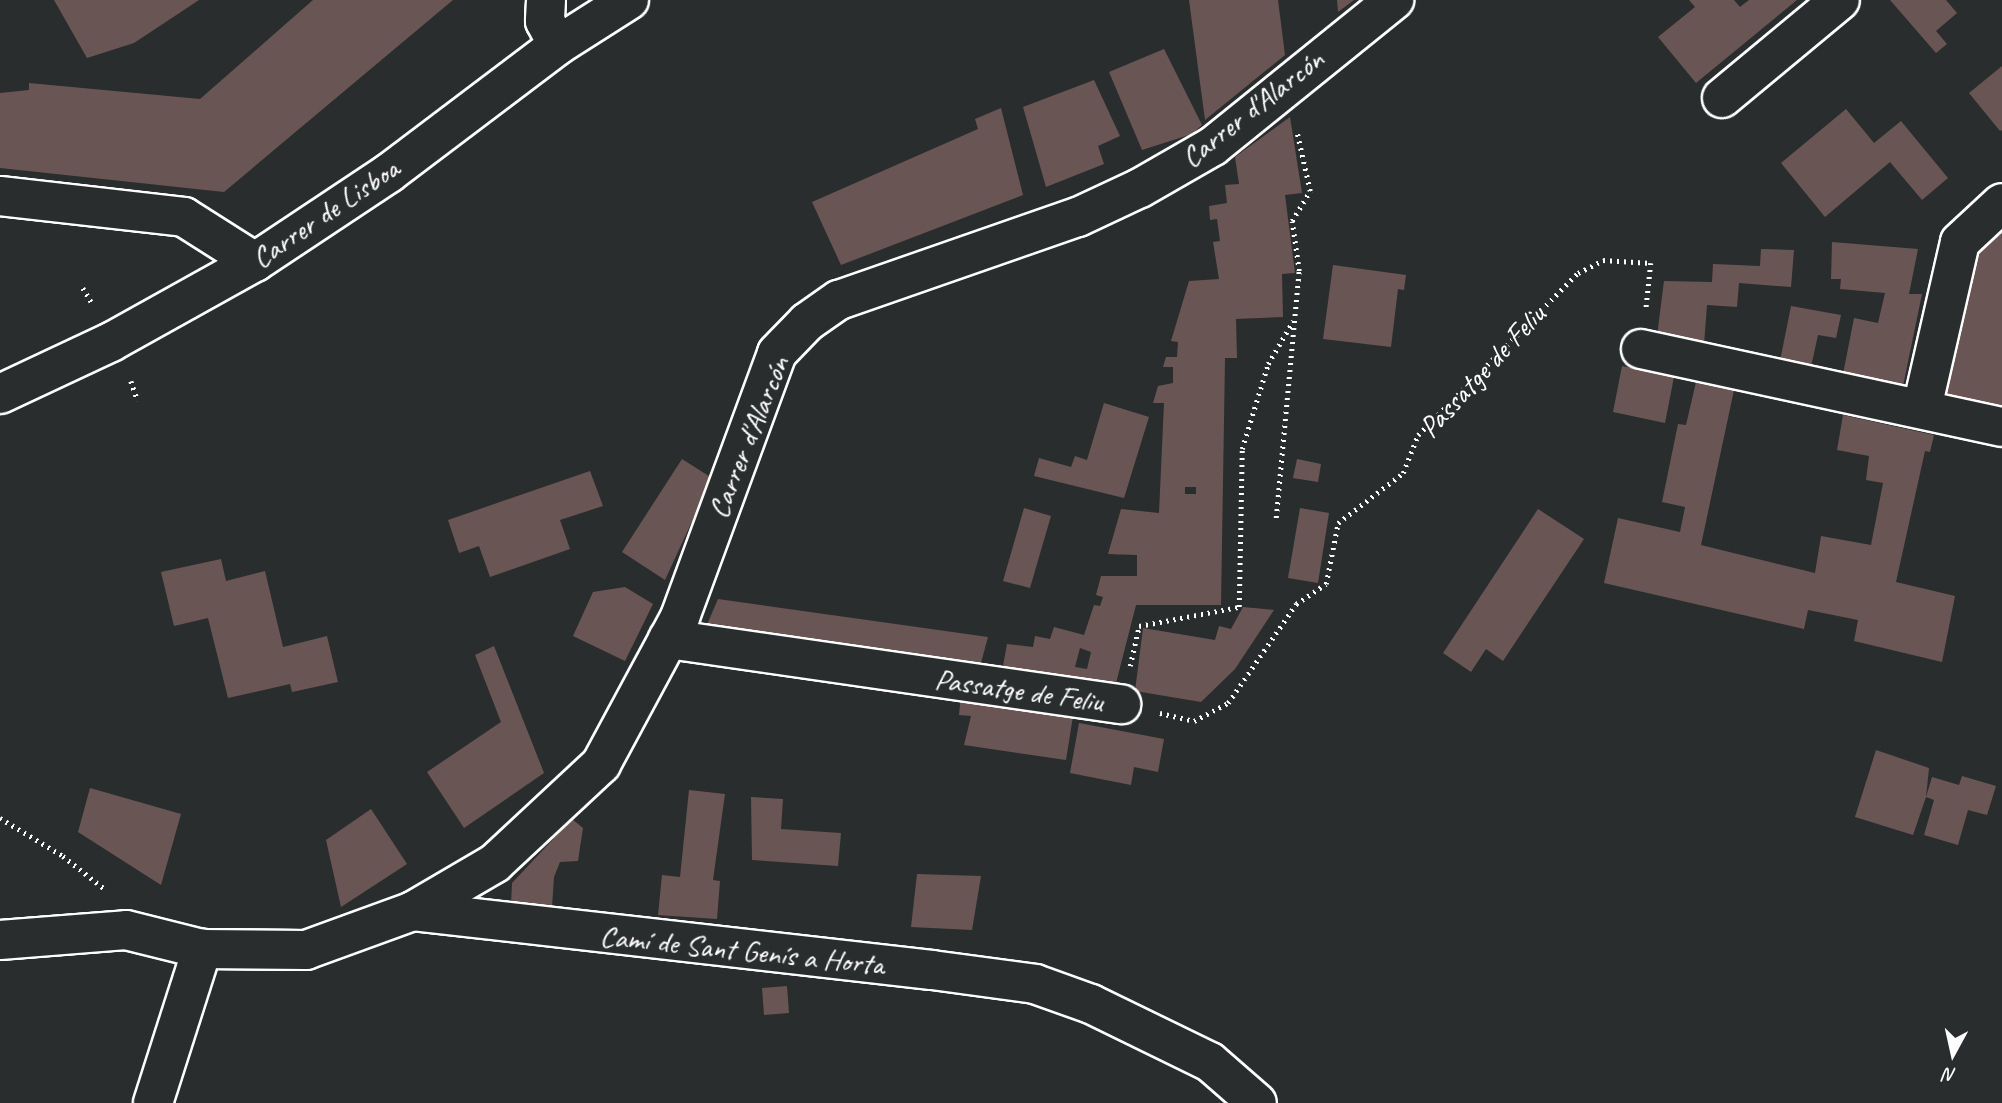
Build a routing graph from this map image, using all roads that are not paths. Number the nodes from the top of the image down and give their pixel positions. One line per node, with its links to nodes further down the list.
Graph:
1 (546, 0): 5 (street)
2 (629, 0): 5 (street, Carrer de Lisboa)
3 (1394, 0): 14 (street, Carrer d'Alarcón)
4 (1840, 0): 6 (street)
5 (558, 45): 9 (street, Carrer de Lisboa)
6 (1722, 98)
7 (0, 197): 9 (street)
8 (2002, 204): 12 (street)
9 (255, 262): 11 (street, Carrer de Lisboa)
10 (1641, 349): 12 (street)
11 (0, 394)
12 (1922, 408): 13 (street)
13 (2002, 427)
14 (668, 639): 15 (street, Passatge de Feliu); 16 (street, Carrer d'Alarcón)
15 (1121, 705)
16 (413, 911): 18 (street, Camí de Sant Genís a Horta); 20 (street, Camí de Sant Genís a Horta)
17 (0, 940): 18 (street, Camí de Sant Genís a Horta)
18 (202, 949): 19 (street)
19 (153, 1103)
20 (1257, 1103)

